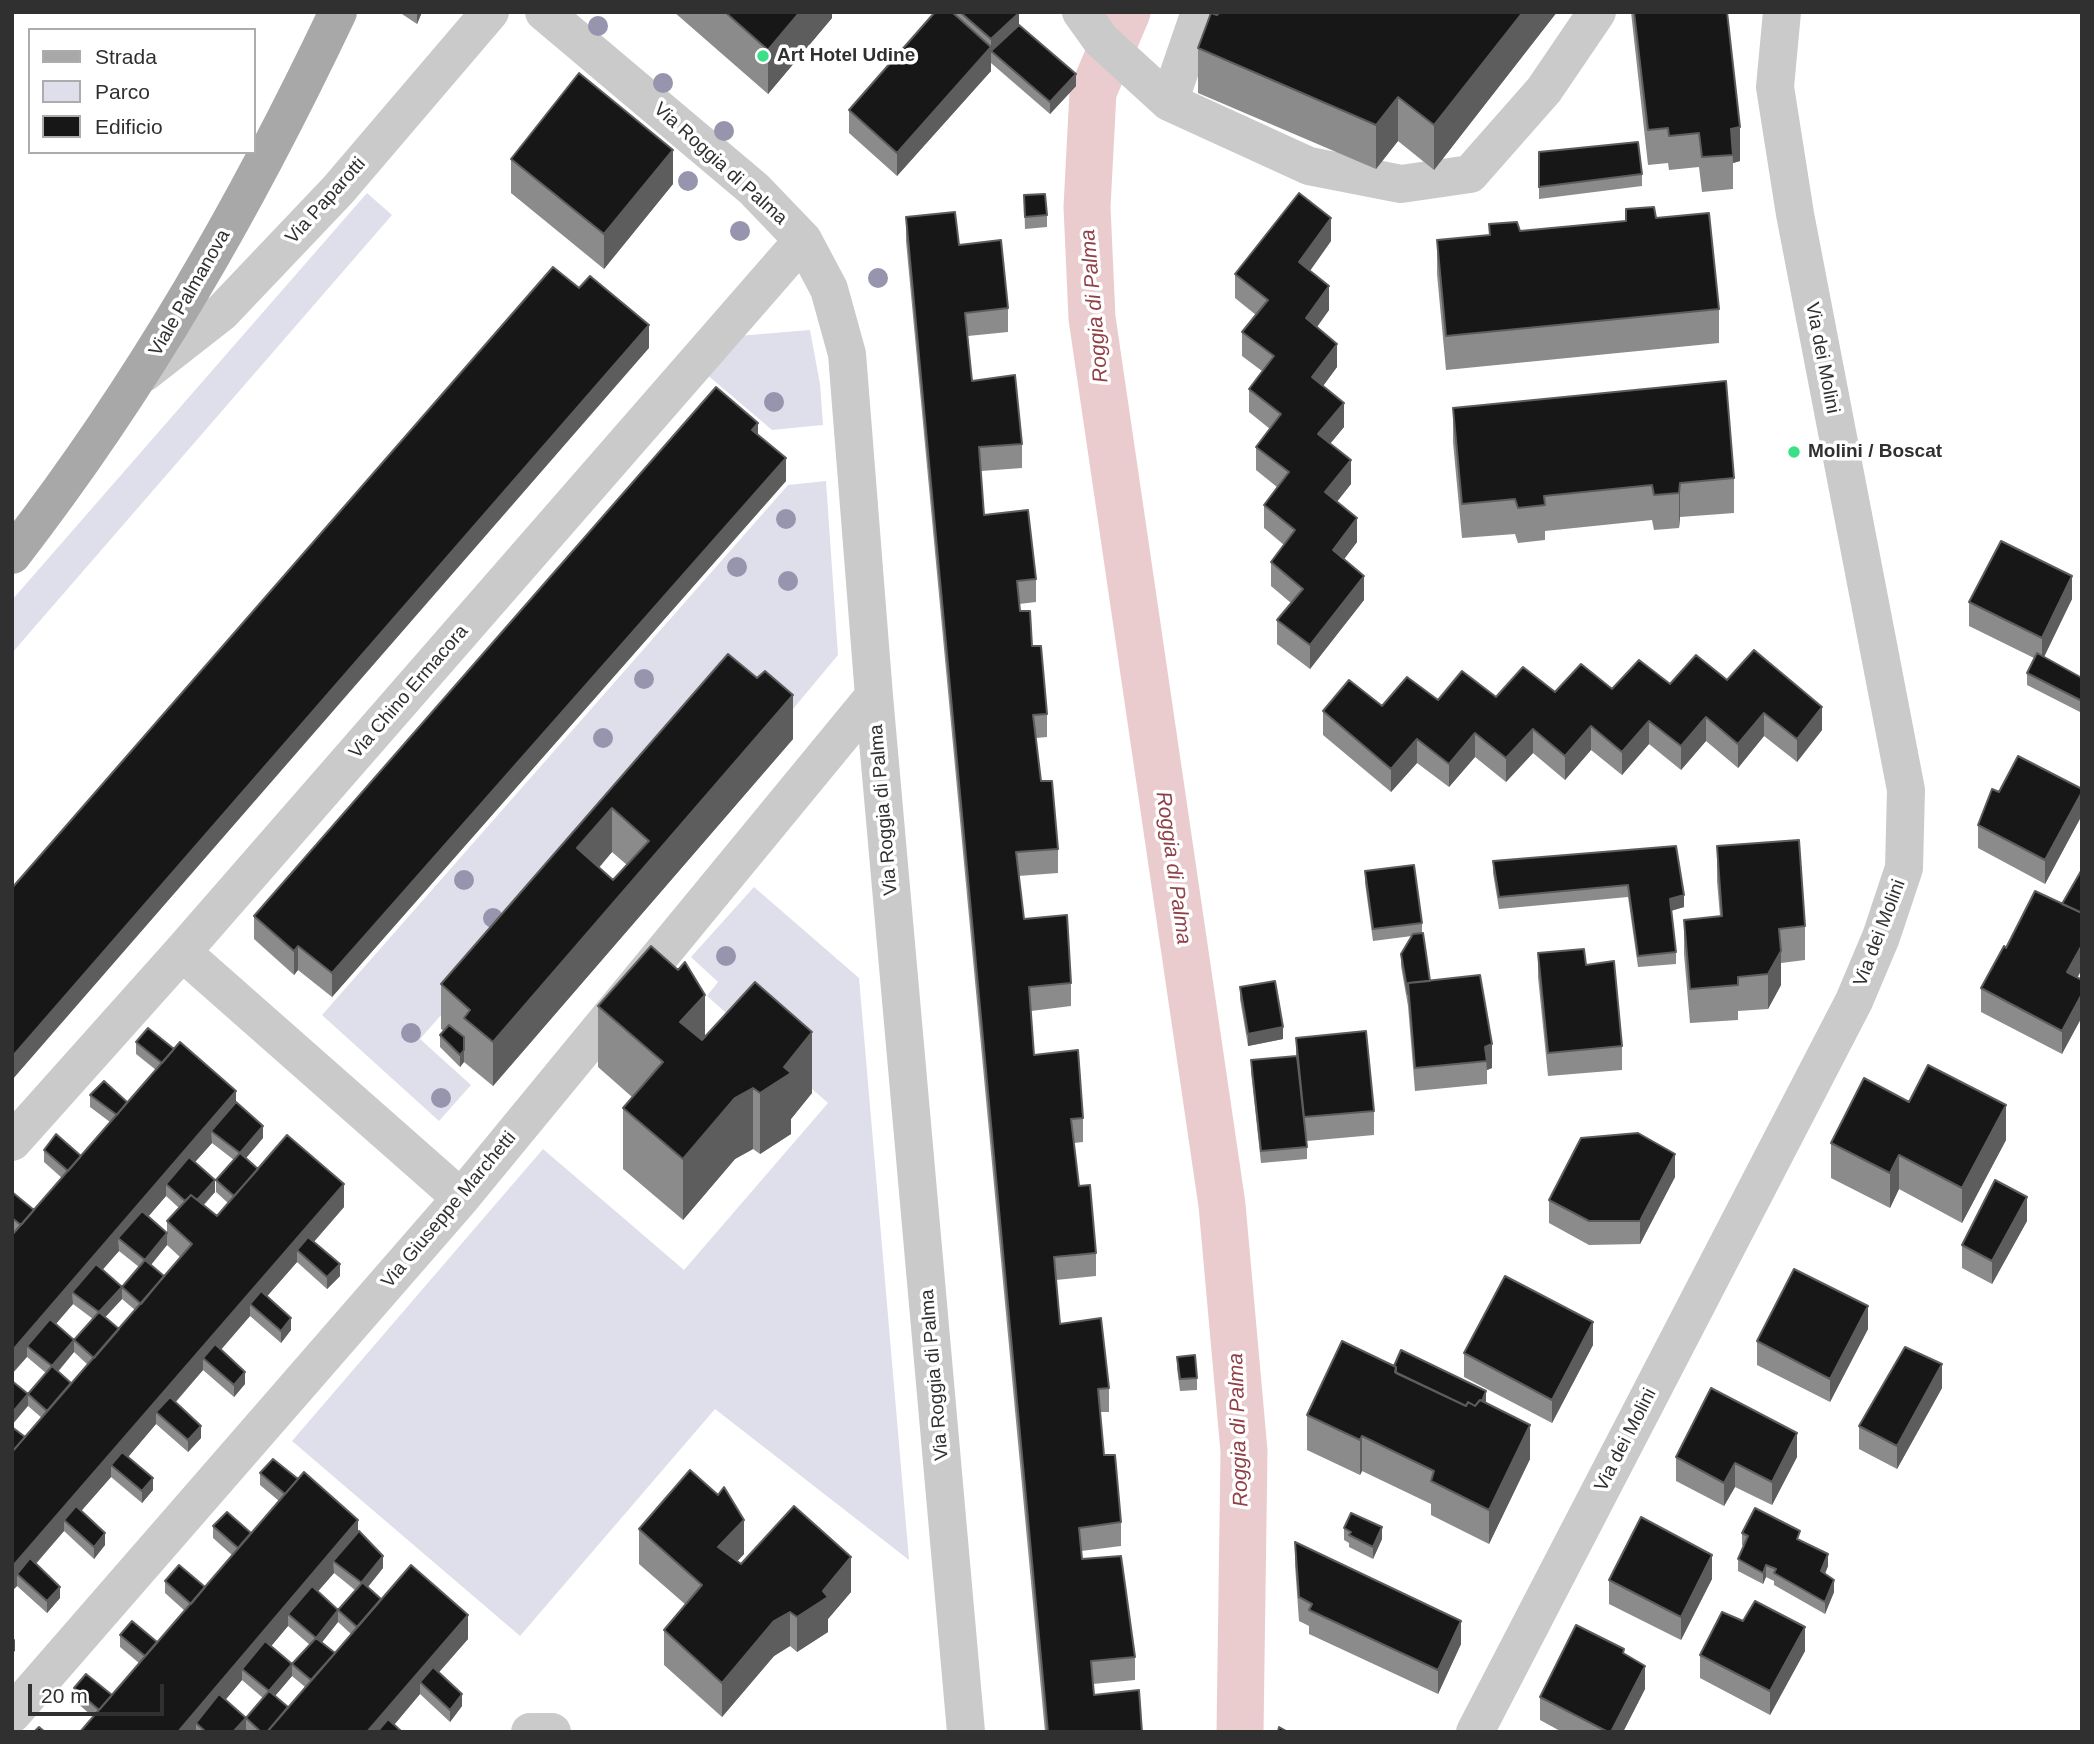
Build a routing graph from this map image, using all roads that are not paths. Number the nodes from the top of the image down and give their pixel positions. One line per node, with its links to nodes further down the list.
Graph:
1 (338, 12): 10 (main road, Viale Palmanova)
2 (490, 12): 10 (street, Via Paparotti)
3 (544, 12): 9 (street, Via Roggia di Palma)
4 (1200, 12): 8 (street)
5 (1597, 12): 8 (street)
6 (1782, 12): 20 (street, Via dei Molini)
7 (1091, 26): 8 (street)
8 (1169, 102)
9 (803, 240): 12 (street, Via Roggia di Palma); 13 (street, Via Chino Ermacora)
10 (144, 373): 11 (main road, Viale Palmanova)
11 (12, 555)
12 (874, 696): 15 (street, Via Giuseppe Marchetti); 19 (street, Via Roggia di Palma)
13 (182, 952): 14 (street, Via Chino Ermacora); 15 (street)
14 (12, 1142)
15 (461, 1198): 16 (street, Via Giuseppe Marchetti)
16 (12, 1714)
17 (530, 1732): 18 (street)
18 (552, 1732)
19 (966, 1732)
20 (1475, 1732)

